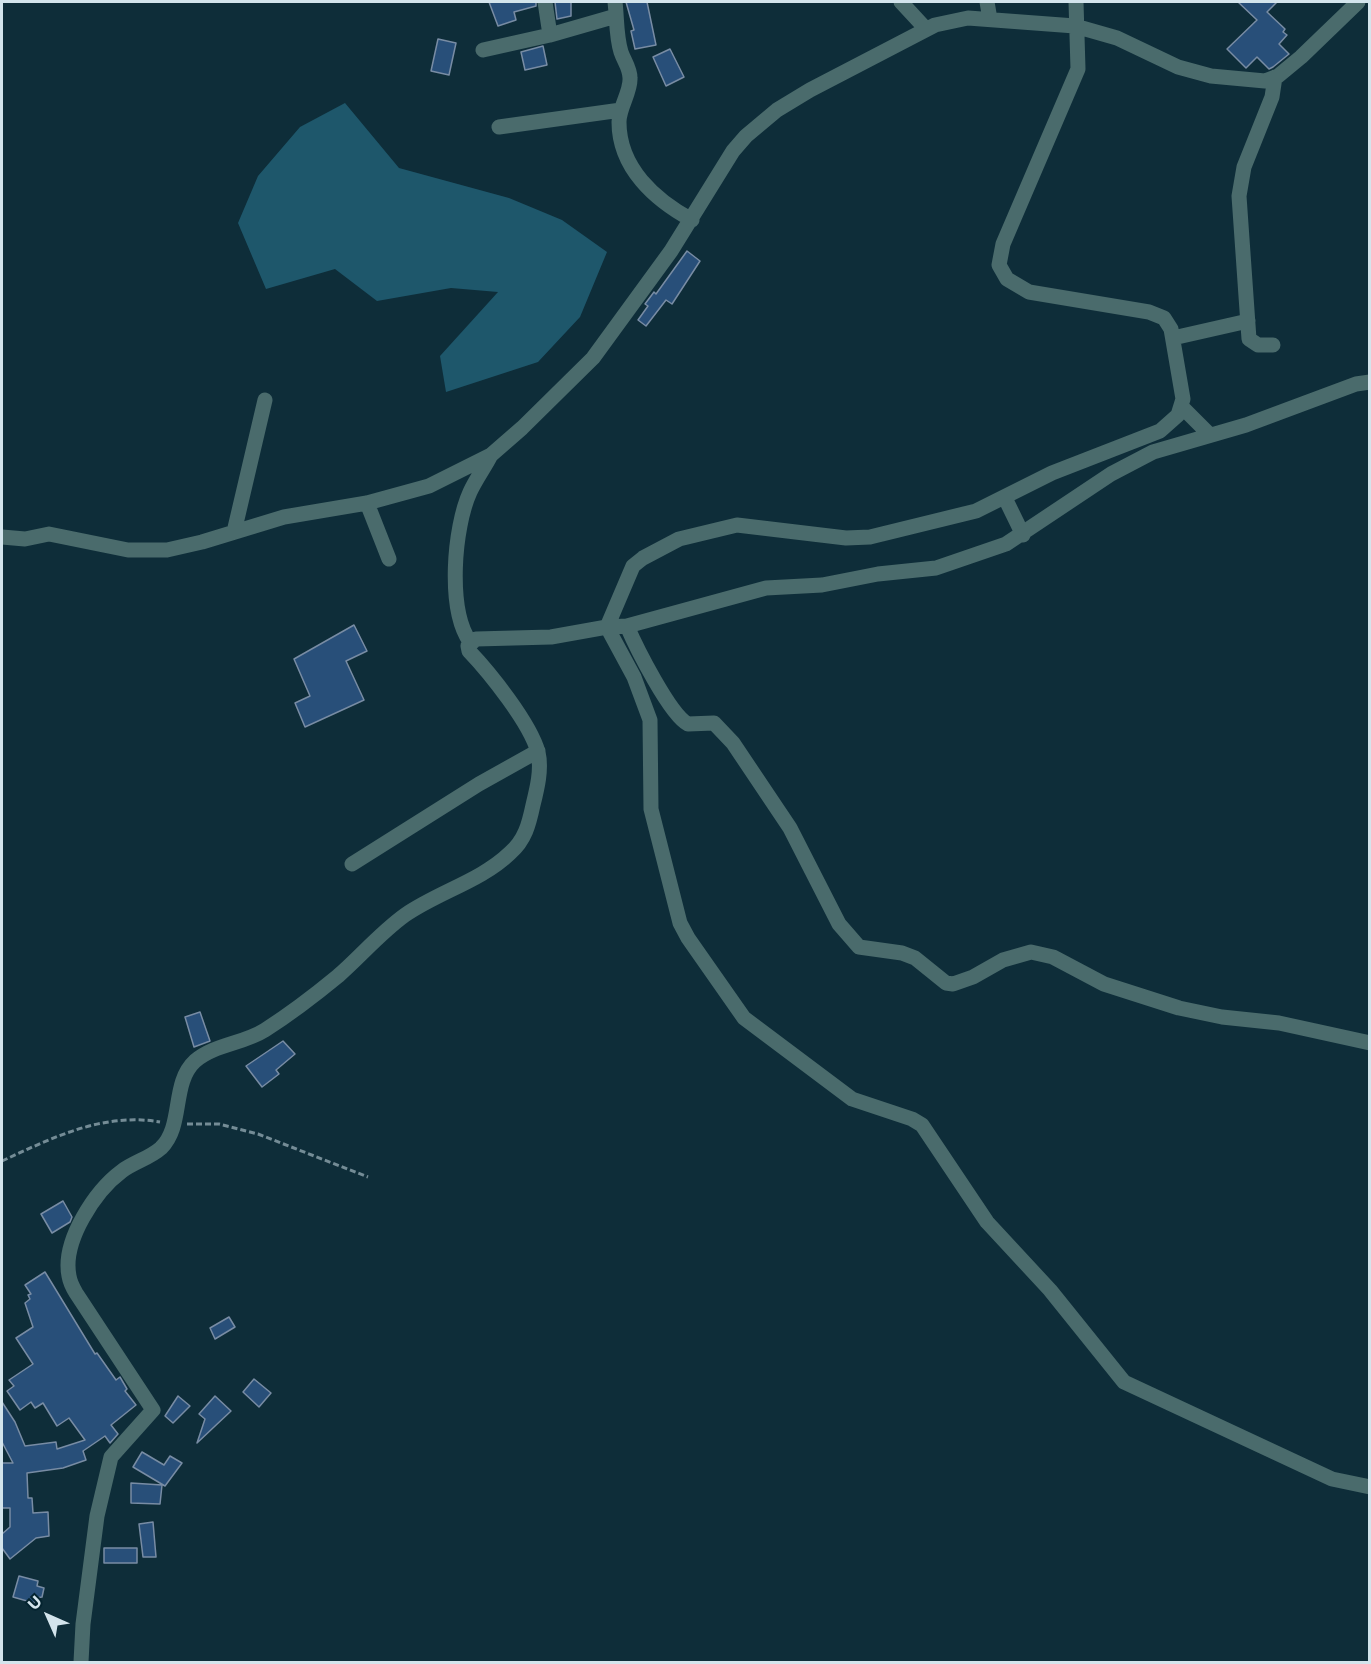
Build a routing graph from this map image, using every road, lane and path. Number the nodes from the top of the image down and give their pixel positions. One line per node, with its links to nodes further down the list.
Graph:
1 (545, 2): 10 (street)
2 (901, 2): 9 (street)
3 (987, 2): 7 (street)
4 (1076, 2): 8 (street)
5 (1358, 2): 12 (street)
6 (616, 9): 10 (street); 13 (street)
7 (990, 19): 8 (street); 9 (street)
8 (1075, 26): 12 (street); 17 (street)
9 (926, 28): 15 (street)
10 (550, 35): 11 (street)
11 (483, 50)
12 (1275, 77): 16 (street)
13 (621, 110): 14 (street); 15 (street)
14 (499, 127)
15 (692, 220): 23 (street)
16 (1248, 321): 17 (street); 18 (street)
17 (1173, 338): 21 (street)
18 (1273, 345)
19 (1370, 382): 22 (street)
20 (264, 400): 26 (street)
21 (1182, 407): 22 (street); 24 (street)
22 (1210, 435): 27 (street)
23 (491, 454): 25 (street); 32 (street)
24 (1005, 498): 27 (street); 31 (street)
25 (367, 503): 26 (street); 29 (street)
26 (234, 532): 28 (street)
27 (1023, 535): 30 (street)
28 (2, 537)
29 (389, 559)
30 (627, 626): 31 (street); 35 (street)
31 (607, 627): 32 (street); 39 (street)
32 (470, 642): 33 (street)
33 (538, 751): 34 (street); 36 (street)
34 (352, 864)
35 (1370, 1043)
36 (172, 1124): 37 (path); 38 (path); 40 (street)
37 (2, 1161)
38 (368, 1177)
39 (1370, 1487)
40 (81, 1662)

